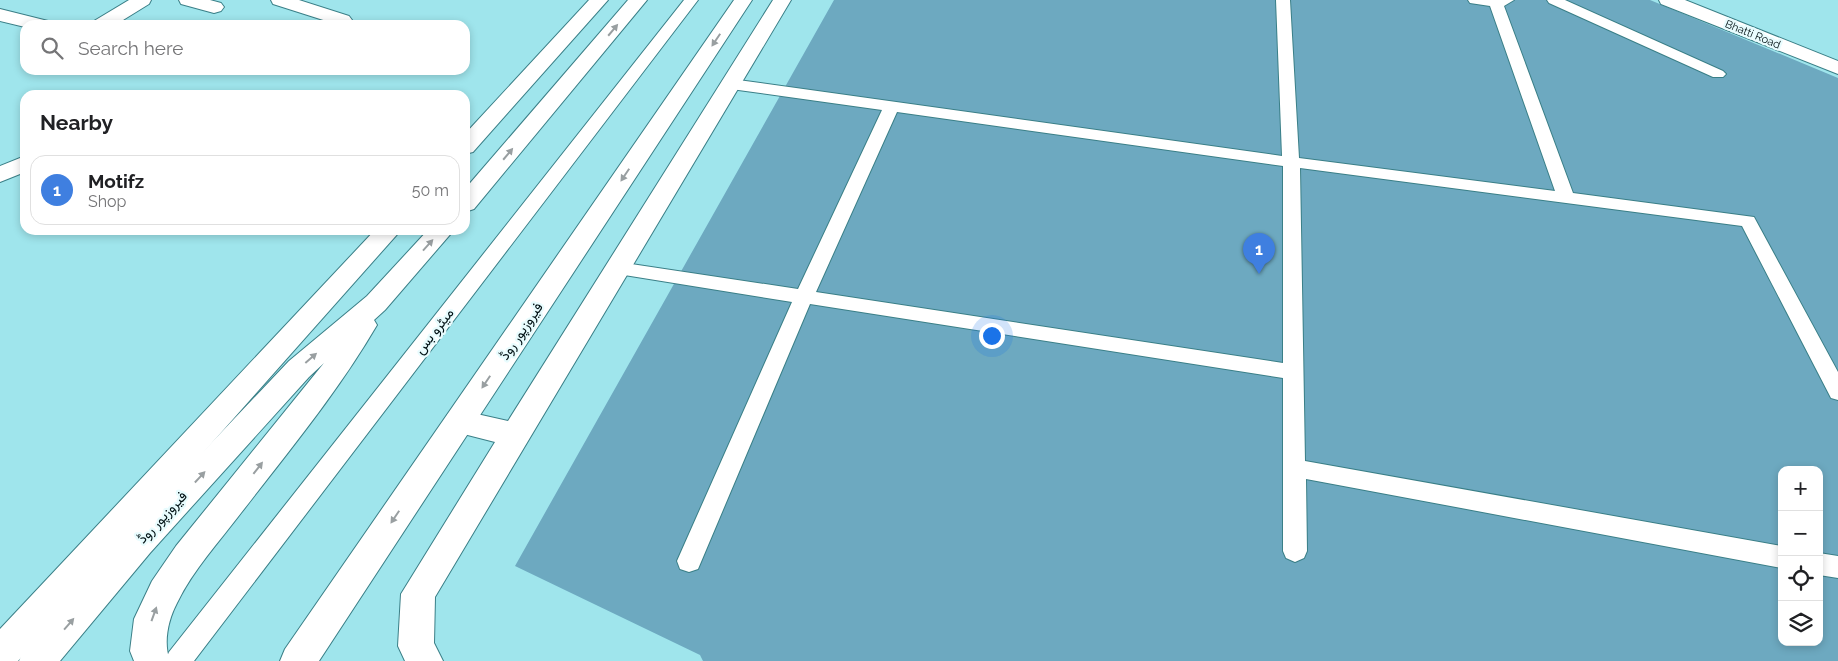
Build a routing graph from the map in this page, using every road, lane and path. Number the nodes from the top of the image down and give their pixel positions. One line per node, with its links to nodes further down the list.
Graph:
1 (142, 0): 18 (street)
2 (188, 0): 15 (street)
3 (280, 0): 19 (street)
4 (599, 0): 24 (street)
5 (638, 0): 29 (street, one-way to 5)
6 (691, 0): 50 (lane, میٹرو بس)
7 (744, 0): 39 (street, فیروزپور روڈ, one-way to 39)
8 (782, 0): 22 (street)
9 (1283, 0): 25 (lane)
10 (1475, 0): 13 (lane)
11 (1554, 0): 21 (lane)
12 (1668, 0): 14 (street, Bhatti Road)
13 (1501, 1): 31 (lane)
14 (1701, 5): 20 (street, Bhatti Road)
15 (214, 7)
16 (0, 15): 17 (street)
17 (20, 20)
18 (109, 20)
19 (342, 20)
20 (1838, 68)
21 (1718, 74)
22 (731, 84): 23 (lane); 34 (street)
23 (892, 106): 25 (lane); 35 (lane)
24 (470, 142)
25 (1291, 162): 31 (lane); 37 (lane)
26 (20, 165): 28 (street)
27 (470, 171): 29 (street)
28 (0, 175)
29 (490, 175): 30 (street)
30 (470, 198)
31 (1566, 198): 38 (lane)
32 (384, 235): 47 (street)
33 (437, 235): 36 (street, فیروزپور روڈ, one-way to 33)
34 (618, 268): 35 (lane); 40 (street)
35 (804, 297): 37 (lane); 44 (lane)
36 (376, 303): 48 (street, فیروزپور روڈ, one-way to 36); 49 (street, one-way to 36)
37 (1292, 372): 41 (lane)
38 (1838, 392)
39 (459, 422): 40 (street); 51 (street, فیروزپور روڈ, one-way to 51)
40 (515, 434): 52 (street)
41 (1294, 468): 42 (lane); 43 (lane)
42 (1295, 550)
43 (1778, 556)
44 (689, 561)
45 (1823, 565): 46 (lane)
46 (1838, 567)
47 (0, 656)
48 (37, 661)
49 (152, 661)
50 (178, 661)
51 (298, 661)
52 (425, 661)

